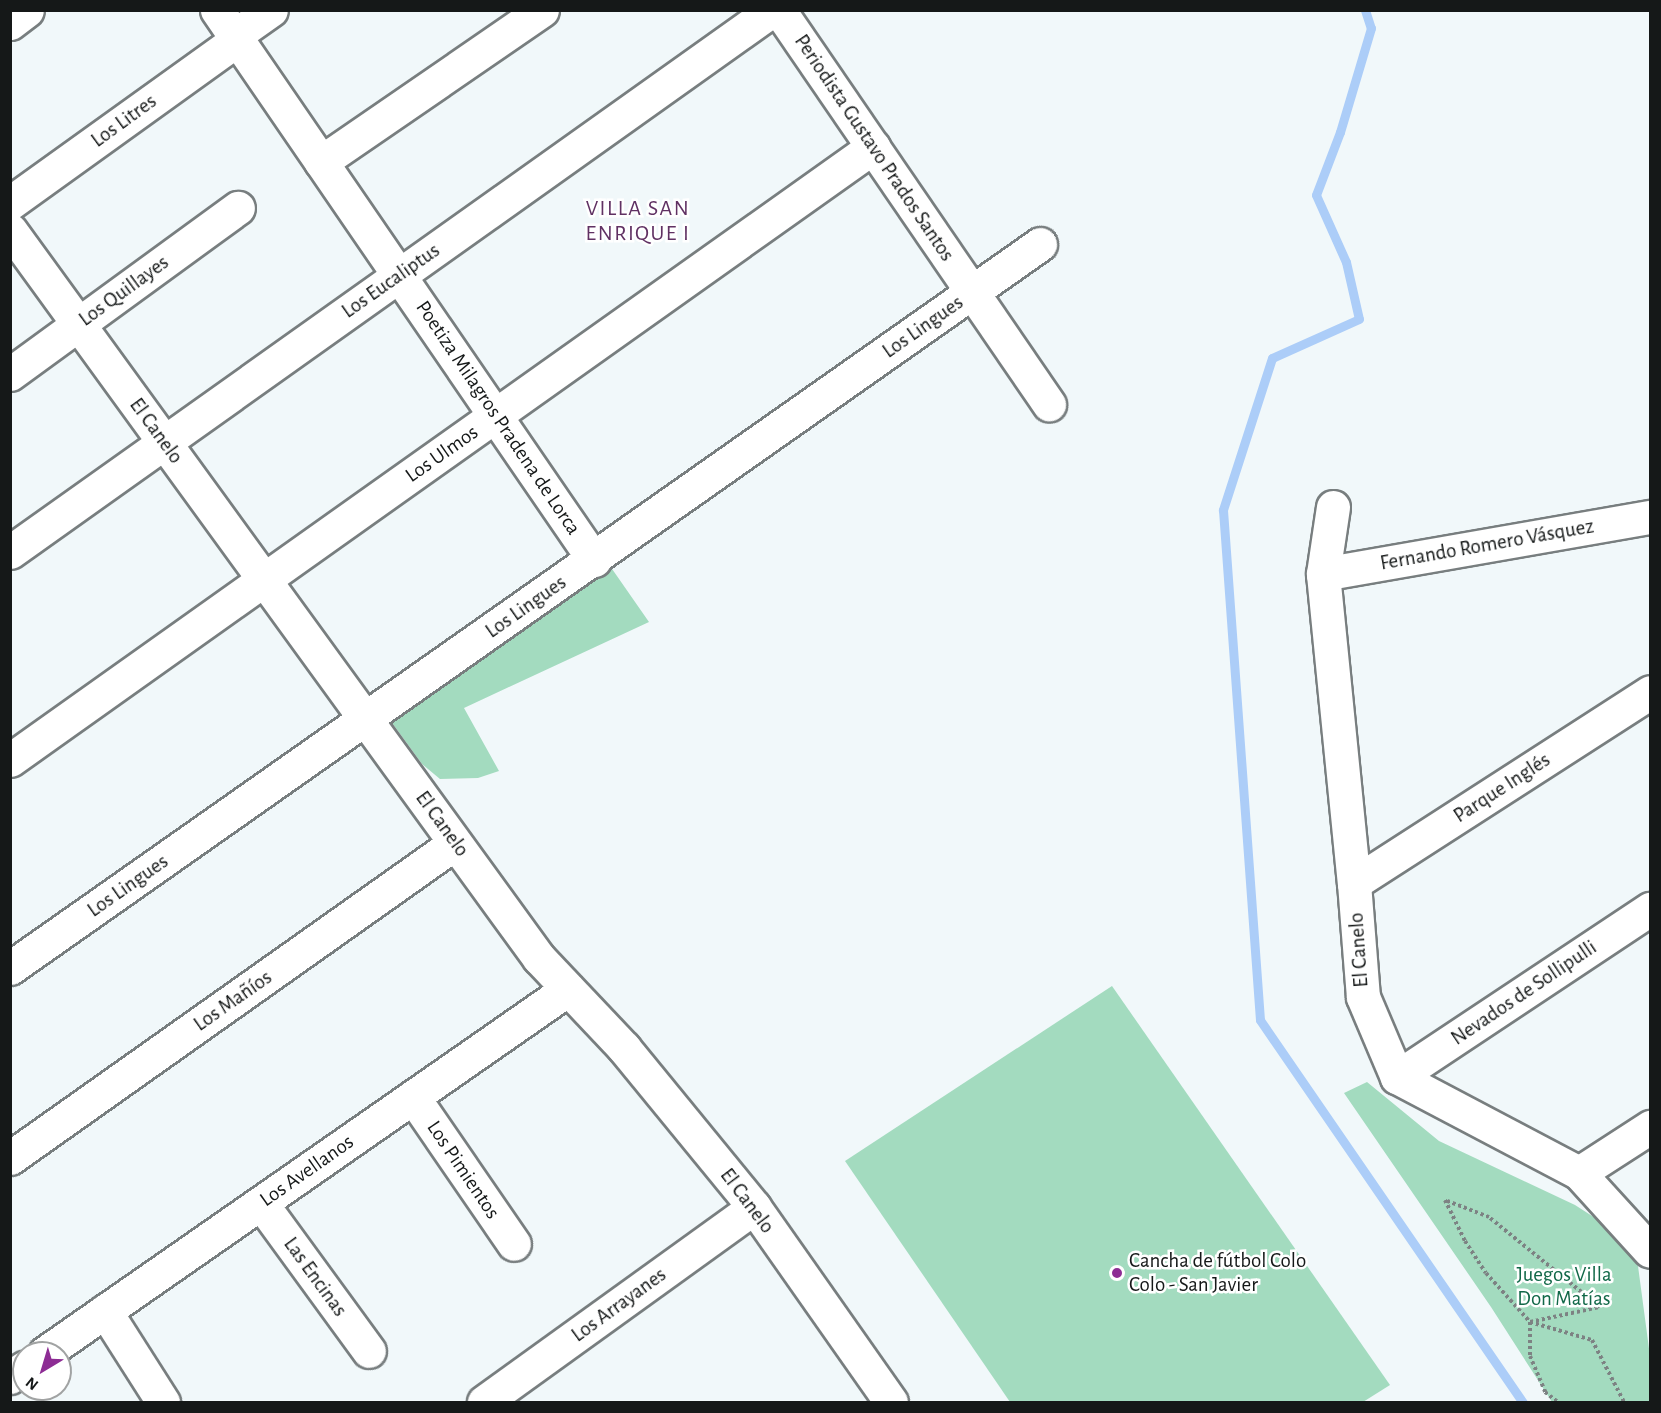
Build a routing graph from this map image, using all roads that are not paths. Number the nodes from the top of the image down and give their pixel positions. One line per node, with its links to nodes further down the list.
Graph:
1 (27, 10): 6 (street)
2 (271, 10): 7 (street, Los Litres)
3 (542, 10): 9 (street)
4 (772, 10): 14 (street, Los Eucaliptus)
5 (779, 10): 8 (street, Periodista Gustavo Prados Santos)
6 (10, 23)
7 (229, 29): 9 (street, Poetiza Milagros Pradena de Lorca); 10 (street, Los Litres)
8 (873, 147): 15 (street, Periodista Gustavo Prados Santos); 19 (street, Los Ulmos)
9 (321, 162): 14 (street, Poetiza Milagros Pradena de Lorca)
10 (10, 203)
11 (238, 208): 16 (street, Los Quillayes)
12 (10, 230): 16 (street, El Canelo)
13 (1040, 244): 15 (street, Los Lingues)
14 (400, 275): 19 (street, Poetiza Milagros Pradena de Lorca); 20 (street, Los Eucaliptus)
15 (972, 292): 18 (street, Periodista Gustavo Prados Santos); 24 (street, Los Lingues)
16 (79, 324): 17 (street, Los Quillayes); 20 (street, El Canelo)
17 (10, 374)
18 (1049, 404)
19 (496, 415): 24 (street, Poetiza Milagros Pradena de Lorca); 26 (street, Los Ulmos)
20 (165, 442): 23 (street, Los Eucaliptus); 26 (street, El Canelo)
21 (1334, 507): 25 (street, El Canelo)
22 (1650, 517): 25 (street, Fernando Romero Vásquez)
23 (10, 552)
24 (594, 560): 28 (street, Los Lingues)
25 (1323, 574): 31 (street, El Canelo)
26 (264, 580): 28 (street, El Canelo); 29 (street, Los Ulmos)
27 (1650, 692): 31 (street, Parque Inglés)
28 (366, 720): 30 (street, El Canelo); 33 (street, Los Lingues)
29 (10, 760)
30 (455, 843): 34 (street, El Canelo); 38 (street, Los Mañíos)
31 (1354, 884): 35 (street, El Canelo)
32 (1650, 909): 35 (street, Nevados de Sollipulli)
33 (10, 968)
34 (568, 989): 36 (street, Los Avellanos); 41 (street, El Canelo)
35 (1397, 1077): 39 (street)
36 (413, 1097): 40 (street, Los Avellanos); 42 (street, Los Pimientos)
37 (1650, 1127): 39 (street)
38 (10, 1158)
39 (1579, 1173): 43 (street)
40 (261, 1203): 44 (street, Los Avellanos); 46 (street, Las Encinas)
41 (754, 1207): 48 (street, Los Arrayanes); 49 (street, El Canelo)
42 (514, 1244)
43 (1650, 1251)
44 (105, 1311): 45 (street, Los Avellanos); 47 (street)
45 (62, 1341)
46 (369, 1351)
47 (163, 1402)
48 (484, 1402)
49 (891, 1402)

